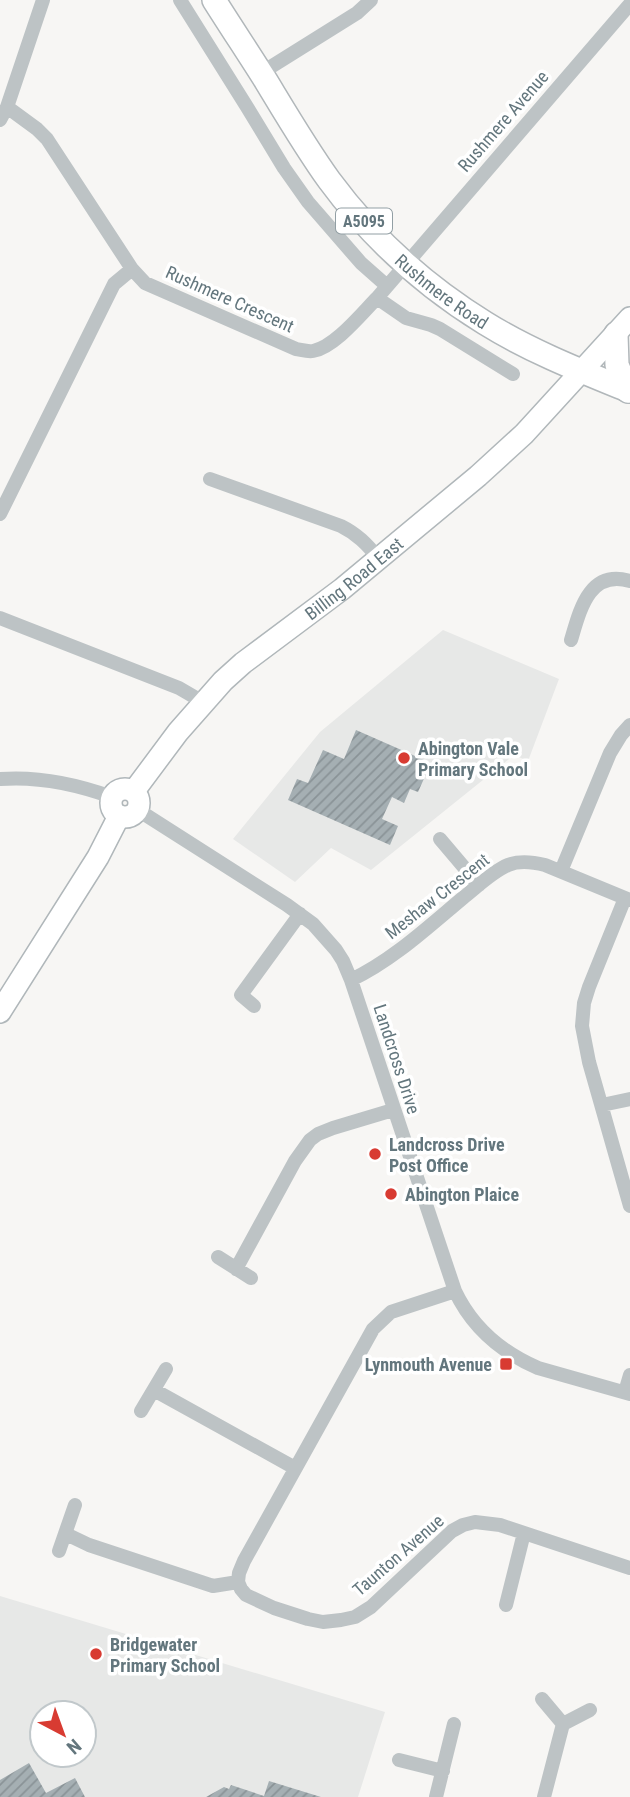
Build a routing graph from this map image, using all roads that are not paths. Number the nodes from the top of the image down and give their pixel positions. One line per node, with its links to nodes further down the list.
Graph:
1 (43, 0): 7 (street)
2 (180, 0): 11 (street, Rushmere Road)
3 (214, 0): 6 (main road, Rushmere Road / A5095)
4 (371, 0): 6 (street)
5 (630, 4): 9 (street, Rushmere Avenue)
6 (261, 73): 9 (main road, Rushmere Road / A5095)
7 (7, 107): 8 (street); 10 (street, Rushmere Crescent)
8 (0, 120)
9 (406, 264): 11 (street, Rushmere Crescent); 13 (main road, Rushmere Road / A5095)
10 (132, 269): 11 (street, Rushmere Crescent); 17 (street)
11 (382, 292): 14 (street, Rushmere Road)
12 (623, 326): 13 (street, Billing Road East); 15 (main road)
13 (583, 371): 15 (main road, A5095); 18 (street, Billing Road East)
14 (513, 374)
15 (629, 391)
16 (210, 479): 18 (street)
17 (0, 514)
18 (378, 558): 22 (street, Billing Road East)
19 (630, 581): 21 (street)
20 (0, 618): 22 (street)
21 (571, 640)
22 (203, 702): 25 (street, Billing Road East)
23 (627, 733): 27 (street)
24 (0, 779): 25 (street, Landcross Drive)
25 (126, 804): 30 (street, Landcross Drive); 33 (street, Billing Road East)
26 (440, 839): 28 (street)
27 (561, 871): 28 (street, Meshaw Crescent); 29 (street, Meshaw Crescent)
28 (479, 885): 31 (street, Meshaw Crescent)
29 (627, 899): 35 (street)
30 (300, 914): 31 (street, Landcross Drive); 32 (street)
31 (351, 980): 36 (street, Landcross Drive)
32 (254, 1006)
33 (0, 1012)
34 (630, 1099): 35 (street)
35 (602, 1105): 37 (street)
36 (393, 1110): 39 (street); 41 (street, Landcross Drive)
37 (630, 1206)
38 (218, 1257): 39 (street)
39 (236, 1269): 40 (street)
40 (251, 1278)
41 (455, 1291): 45 (street, Landcross Drive); 47 (street)
42 (166, 1369): 44 (street)
43 (630, 1375): 45 (street)
44 (154, 1390): 46 (street); 47 (street)
45 (627, 1393)
46 (141, 1411)
47 (295, 1468): 53 (street)
48 (75, 1505): 50 (street)
49 (524, 1533): 52 (street, Taunton Avenue); 53 (street, Taunton Avenue); 54 (street)
50 (66, 1534): 51 (street); 53 (street)
51 (59, 1551)
52 (630, 1568)
53 (239, 1582)
54 (506, 1605)
55 (542, 1699): 58 (street)
56 (590, 1710): 58 (street)
57 (454, 1724): 60 (street)
58 (563, 1724): 62 (street)
59 (399, 1760): 60 (street)
60 (443, 1771): 61 (street)
61 (436, 1797)
62 (544, 1797)

